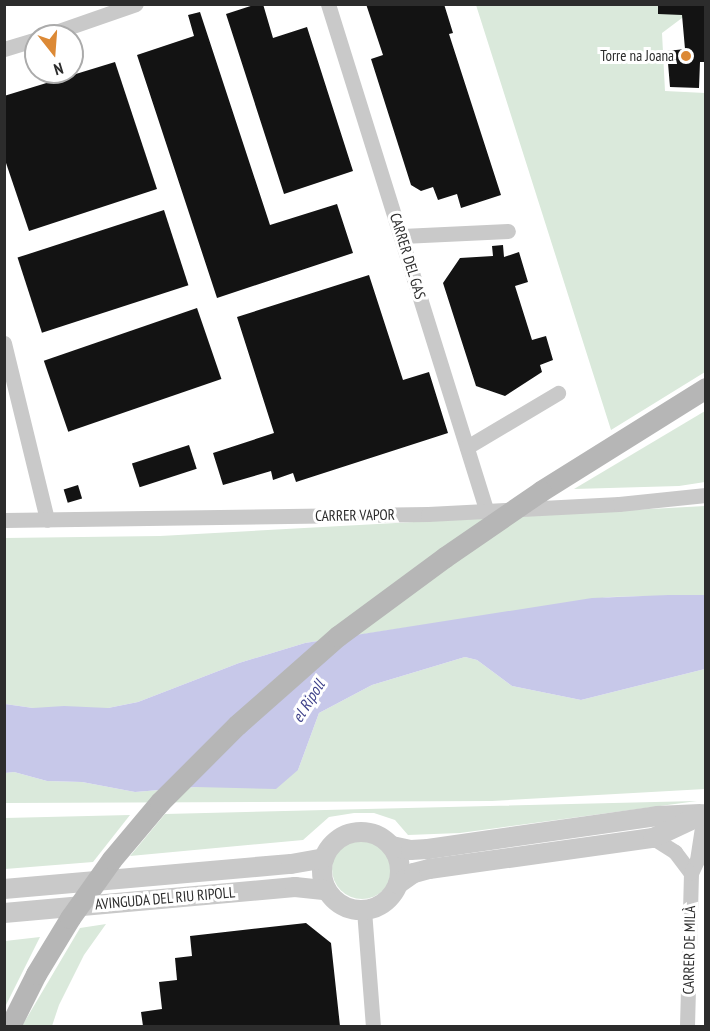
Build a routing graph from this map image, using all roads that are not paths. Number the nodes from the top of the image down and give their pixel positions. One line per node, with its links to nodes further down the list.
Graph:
1 (328, 4): 7 (street, CARRER DEL GAS)
2 (127, 6): 3 (street)
3 (77, 24)
4 (24, 43): 5 (street)
5 (4, 50)
6 (508, 231): 7 (street)
7 (402, 236): 11 (street, CARRER DEL GAS)
8 (4, 343): 15 (street)
9 (705, 388): 26 (main road, bridge)
10 (558, 393): 11 (street)
11 (467, 447): 13 (street, CARRER DEL GAS)
12 (705, 495): 13 (street, CARRER VAPOR)
13 (486, 509): 15 (street, CARRER VAPOR)
14 (4, 520): 15 (street, CARRER VAPOR)
15 (47, 520)
16 (705, 814): 17 (street); 18 (street); 20 (street, CARRER DE MILÀ)
17 (653, 838): 20 (street); 21 (street)
18 (392, 846): 19 (street); 21 (street)
19 (324, 858): 22 (street, AVINGUDA DEL RIU RIPOLL); 23 (street)
20 (691, 873): 28 (street, CARRER DE MILÀ)
21 (398, 884): 24 (street)
22 (4, 889)
23 (326, 890): 24 (street); 25 (street, AVINGUDA DEL RIU RIPOLL)
24 (364, 910): 27 (street)
25 (4, 913)
26 (10, 1026)
27 (373, 1026)
28 (687, 1026)

